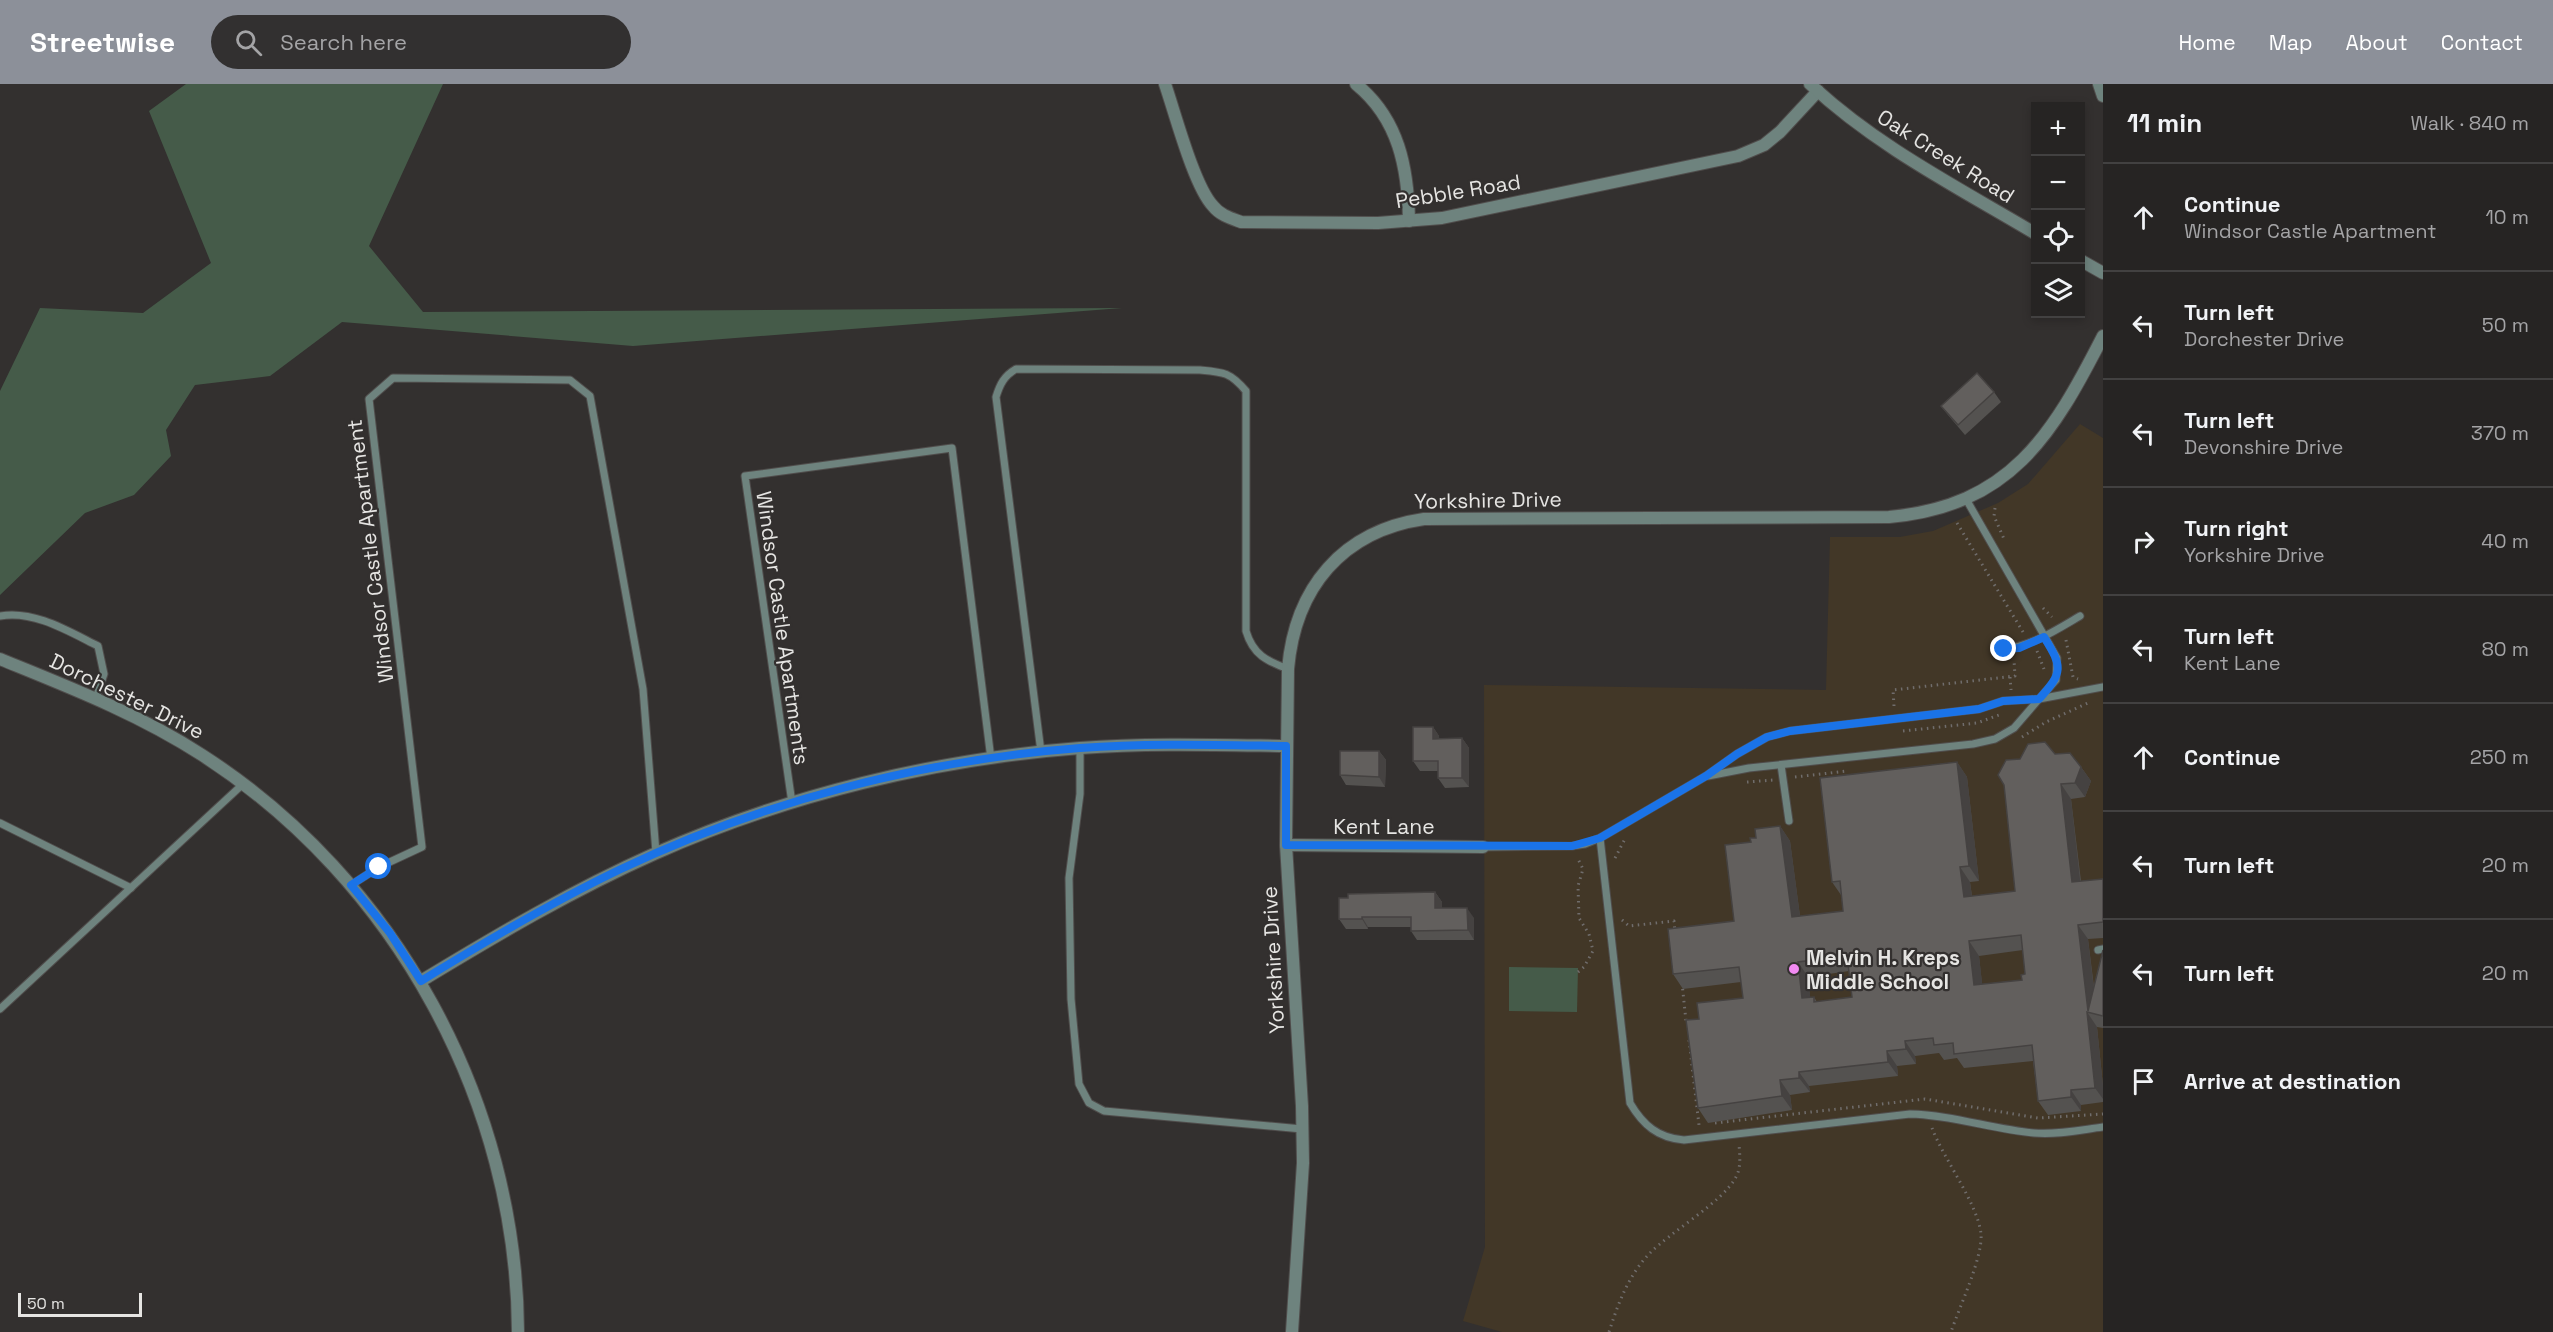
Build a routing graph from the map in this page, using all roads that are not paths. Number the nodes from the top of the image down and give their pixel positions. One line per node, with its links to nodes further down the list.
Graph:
1 (1164, 84): 6 (street, Pebble Road)
2 (1356, 84): 6 (street)
3 (2099, 84): 5 (street)
4 (1814, 88): 6 (street, Pebble Road); 7 (street, Oak Creek Road)
5 (2103, 96)
6 (1409, 221)
7 (2031, 231)
8 (2085, 263): 9 (street)
9 (2103, 273)
10 (2103, 336): 11 (street, Yorkshire Drive)
11 (1966, 499): 14 (lane); 17 (street, Yorkshire Drive)
12 (0, 616): 19 (lane)
13 (2080, 616): 14 (lane)
14 (2044, 637): 15 (lane); 20 (lane)
15 (2004, 649)
16 (0, 658): 19 (street, Dorchester Drive)
17 (1288, 669): 21 (street, Yorkshire Drive); 23 (lane)
18 (2103, 687): 20 (lane)
19 (96, 698): 27 (street, Dorchester Drive)
20 (2039, 699): 25 (lane); 26 (lane)
21 (1286, 746): 22 (street); 32 (street, Yorkshire Drive)
22 (1080, 748): 23 (street); 40 (lane)
23 (1041, 752): 24 (street)
24 (991, 759): 28 (street); 28 (lane, Windsor Castle Apartments)
25 (1781, 765): 26 (lane); 29 (lane)
26 (1706, 776): 31 (lane)
27 (243, 784): 35 (street, Dorchester Drive); 36 (lane)
28 (792, 803): 34 (street)
29 (1789, 821)
30 (0, 823): 36 (lane)
31 (1600, 838): 33 (lane); 39 (lane)
32 (1286, 845): 33 (street, Kent Lane); 40 (street, Yorkshire Drive)
33 (1483, 847)
34 (656, 853): 35 (lane, Windsor Castle Apartment); 37 (street)
35 (351, 885): 37 (street, Dorchester Drive)
36 (130, 888): 38 (lane)
37 (421, 981): 41 (street, Dorchester Drive)
38 (0, 1010)
39 (2103, 1127)
40 (1302, 1129): 42 (street, Yorkshire Drive)
41 (518, 1332)
42 (1292, 1332)

